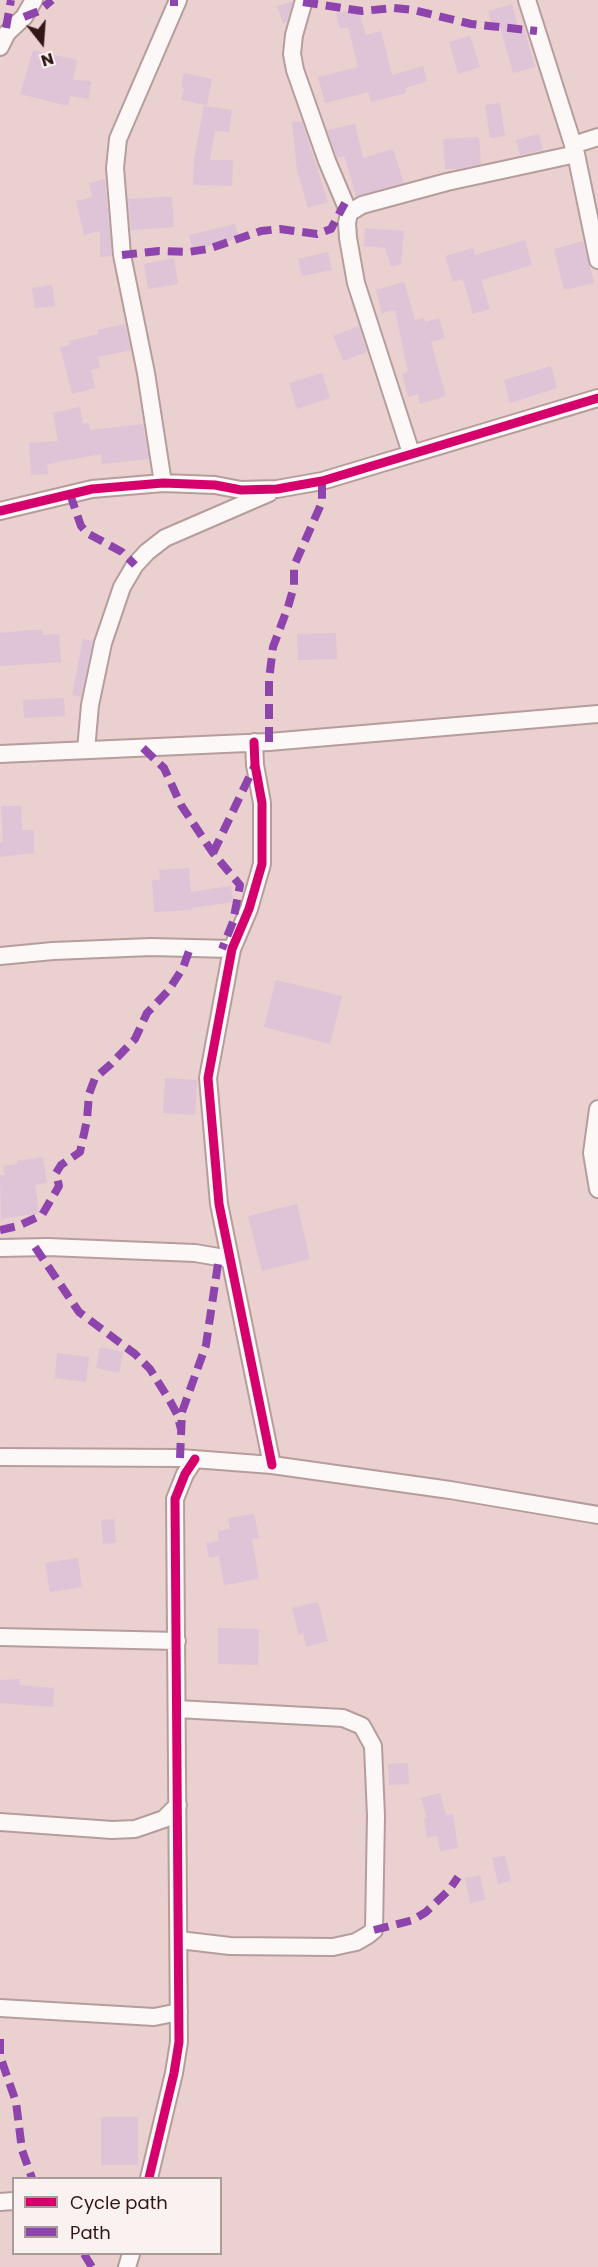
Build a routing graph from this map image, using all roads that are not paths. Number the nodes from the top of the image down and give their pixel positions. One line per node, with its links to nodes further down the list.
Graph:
1 (34, 0): 5 (street)
2 (178, 0): 12 (street)
3 (304, 0): 8 (street)
4 (527, 0): 7 (street)
5 (0, 47)
6 (598, 138): 7 (street)
7 (575, 150): 8 (street); 9 (street)
8 (349, 213): 11 (street)
9 (598, 260)
10 (598, 398): 11 (street)
11 (411, 453): 13 (street)
12 (163, 483): 13 (street); 14 (street)
13 (277, 489): 17 (street)
14 (0, 512)
15 (598, 714): 16 (street)
16 (254, 742): 17 (street); 19 (street)
17 (86, 750): 18 (street)
18 (0, 754)
19 (232, 949): 20 (street); 24 (street)
20 (0, 956)
21 (598, 1109): 22 (street)
22 (598, 1189)
23 (0, 1248): 24 (street)
24 (230, 1259): 27 (street)
25 (0, 1456): 26 (street)
26 (195, 1459): 27 (street); 30 (street)
27 (272, 1465): 28 (street)
28 (598, 1515)
29 (0, 1637): 30 (street)
30 (177, 1641): 31 (street)
31 (177, 1709): 32 (street); 34 (street)
32 (178, 1805): 33 (street); 34 (street)
33 (0, 1822)
34 (179, 1940): 36 (street)
35 (0, 2008): 36 (street)
36 (179, 2012): 37 (street)
37 (149, 2177)

